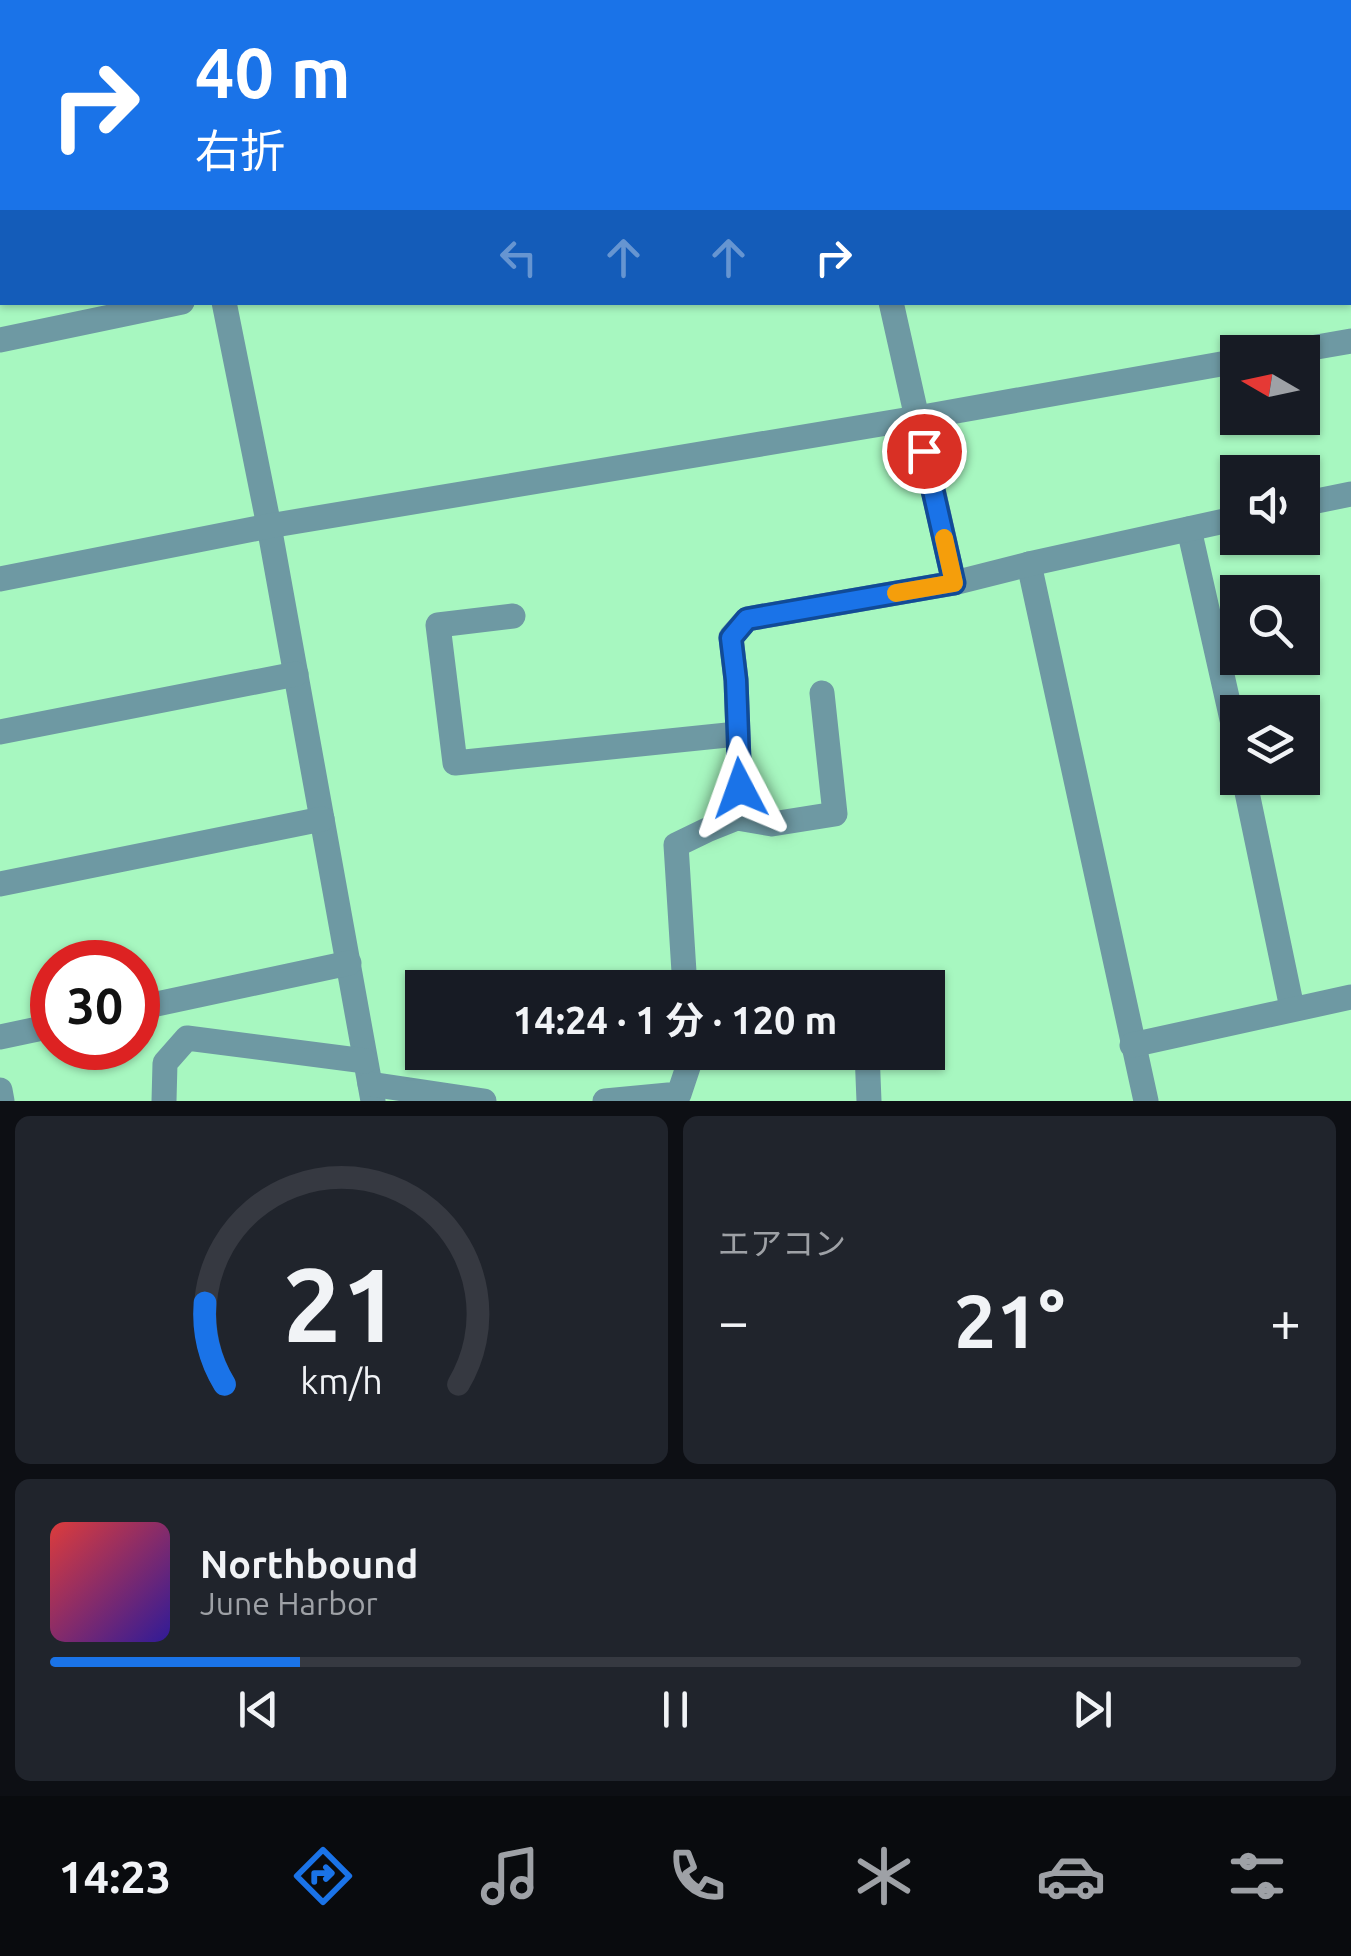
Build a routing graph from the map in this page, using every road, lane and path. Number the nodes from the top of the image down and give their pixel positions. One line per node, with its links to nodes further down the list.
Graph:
1 (168, 305): 4 (street)
2 (225, 305): 12 (street)
3 (892, 305): 8 (street)
4 (0, 340)
5 (1351, 341): 6 (street)
6 (1320, 346)
7 (1220, 365): 8 (street)
8 (917, 418): 12 (street); 16 (street)
9 (1351, 494): 10 (street)
10 (1320, 500)
11 (1220, 522): 13 (street)
12 (268, 526): 15 (street); 18 (street)
13 (1189, 529): 14 (street); 20 (street)
14 (1029, 564): 16 (street); 34 (street)
15 (0, 578)
16 (954, 583): 22 (street)
17 (513, 616): 22 (street)
18 (296, 674): 21 (street); 25 (street)
19 (822, 693): 24 (street)
20 (1226, 695)
21 (0, 732)
22 (737, 734): 24 (street)
23 (1247, 795): 31 (street)
24 (737, 818): 28 (street)
25 (322, 819): 26 (street); 27 (street)
26 (0, 884)
27 (349, 962): 30 (street); 37 (street)
28 (683, 970)
29 (1351, 996): 31 (street)
30 (160, 1003)
31 (1292, 1008): 34 (street)
32 (30, 1031): 33 (street)
33 (0, 1037)
34 (1132, 1046): 45 (street)
35 (688, 1070): 39 (street)
36 (868, 1070): 44 (street)
37 (369, 1082): 41 (street); 42 (street)
38 (0, 1090): 40 (street)
39 (683, 1097): 43 (street)
40 (2, 1101)
41 (164, 1101)
42 (484, 1101)
43 (605, 1101)
44 (869, 1101)
45 (1146, 1101)

